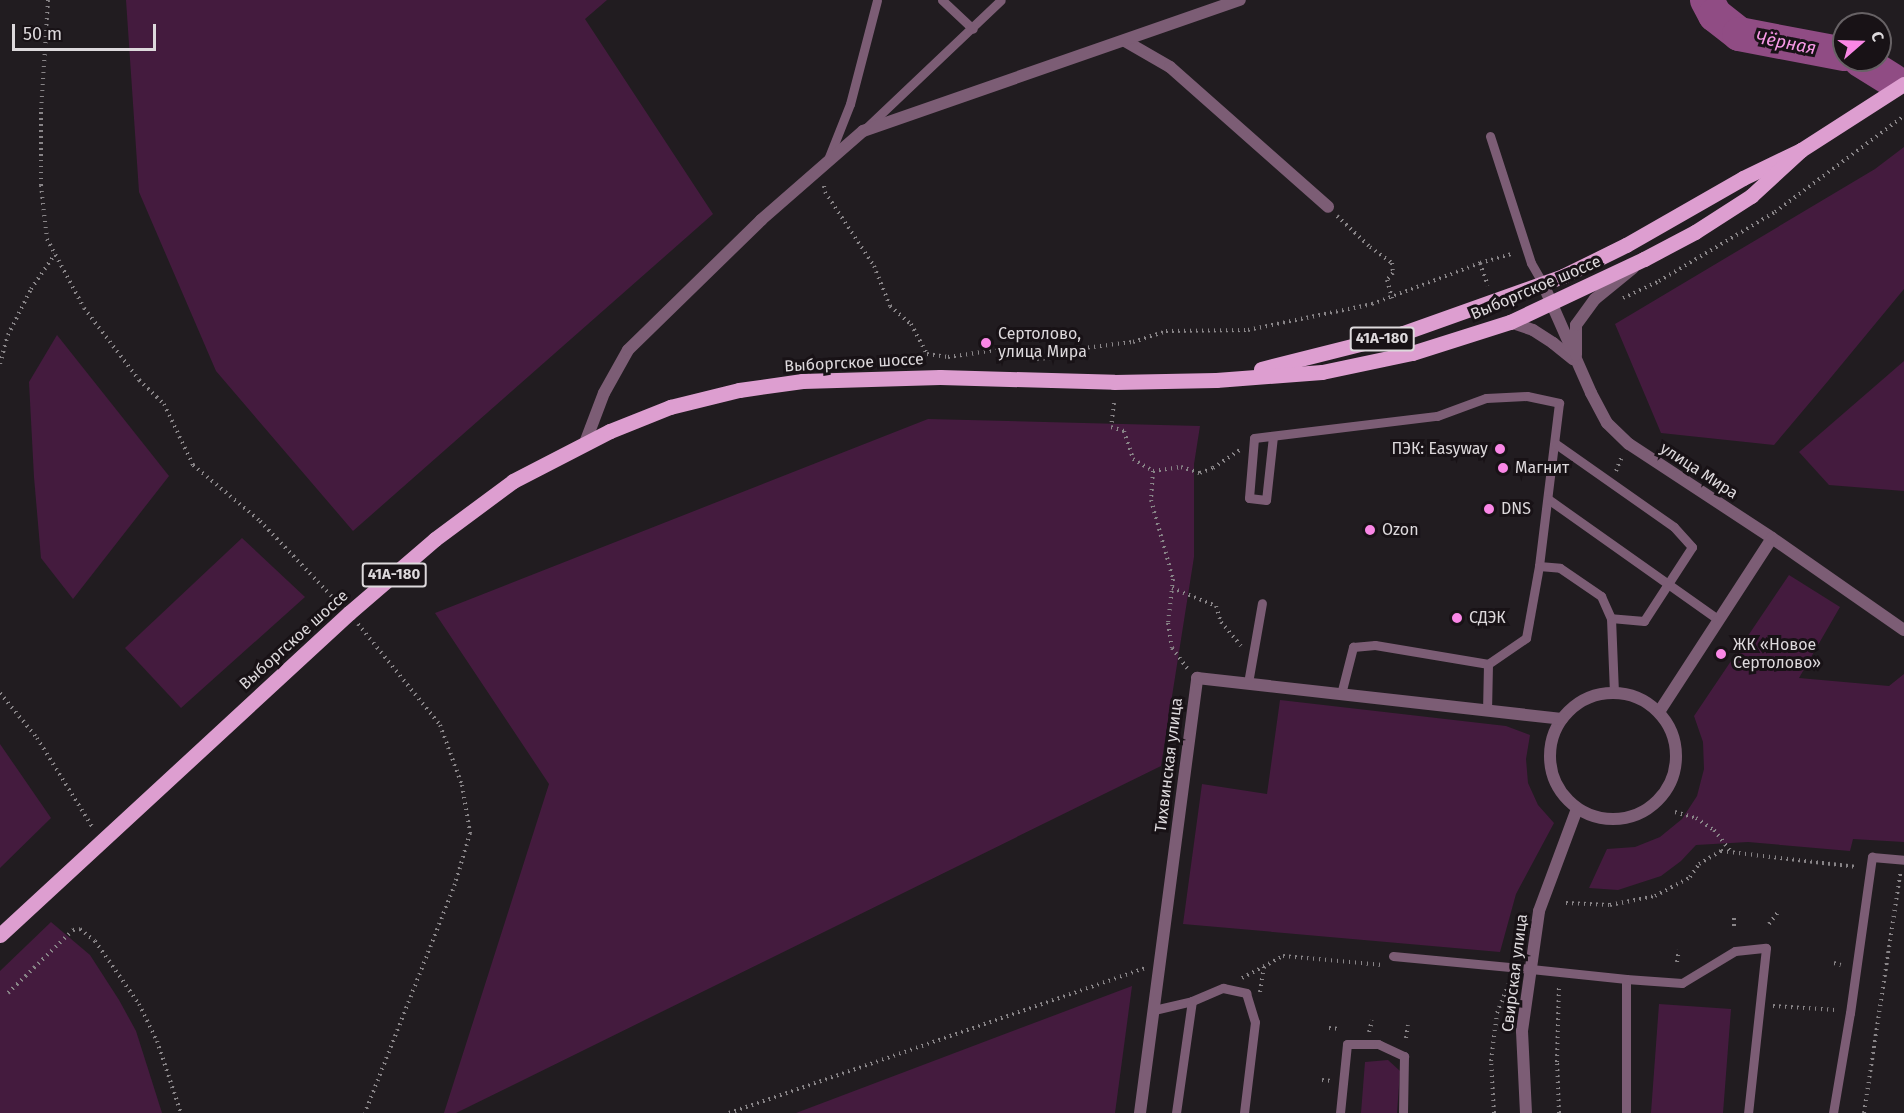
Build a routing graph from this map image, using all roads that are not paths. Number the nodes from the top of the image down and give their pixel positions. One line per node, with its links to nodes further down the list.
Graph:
1 (877, 0): 11 (lane)
2 (942, 0): 5 (lane)
3 (1001, 0): 5 (lane)
4 (1240, 0): 6 (street)
5 (973, 29): 8 (lane)
6 (1125, 41): 8 (street); 12 (street)
7 (1904, 84): 10 (main road, Выборгское шоссе / 41А-180)
8 (863, 131): 11 (street)
9 (1490, 136): 14 (lane)
10 (1801, 150): 13 (main road, Выборгское шоссе / 41А-180); 14 (main road, Выборгское шоссе / 41А-180)
11 (827, 162): 20 (street)
12 (1328, 207)
13 (1644, 259): 15 (main road, Выборгское шоссе / 41А-180); 17 (street)
14 (1543, 284): 15 (street, улица Мира); 18 (main road, Выборгское шоссе / 41А-180)
15 (1552, 304): 16 (main road, Выборгское шоссе / 41А-180); 17 (street, улица Мира)
16 (1510, 322): 17 (street); 18 (main road, Выборгское шоссе / 41А-180)
17 (1576, 362): 23 (street, улица Мира)
18 (1216, 380): 20 (main road, Выборгское шоссе / 41А-180)
19 (1273, 436): 19 (lane); 21 (lane)
20 (585, 443): 39 (main road, Выборгское шоссе / 41А-180)
21 (1556, 444): 22 (lane); 25 (lane)
22 (1548, 499): 24 (lane); 25 (lane)
23 (1772, 538): 28 (street); 29 (street, улица Мира)
24 (1539, 566): 27 (lane); 30 (lane)
25 (1668, 583): 27 (lane); 28 (lane)
26 (1262, 603): 31 (lane)
27 (1611, 618): 32 (lane)
28 (1719, 620): 35 (street)
29 (1904, 630)
30 (1488, 664): 33 (lane); 34 (lane)
31 (1248, 683): 33 (street, Тихвинская улица); 44 (street, Тихвинская улица)
32 (1614, 693): 35 (street); 36 (street)
33 (1341, 694): 34 (street, Тихвинская улица)
34 (1486, 710): 36 (street, Тихвинская улица)
35 (1659, 712): 37 (street)
36 (1562, 719): 37 (street)
37 (1576, 808): 41 (street, Свирская улица)
38 (1904, 860): 53 (lane)
39 (0, 935)
40 (1393, 956): 41 (lane)
41 (1531, 969): 42 (lane); 50 (street, Свирская улица)
42 (1626, 979): 51 (lane); 52 (lane)
43 (1192, 1001): 44 (lane); 46 (lane); 47 (lane)
44 (1154, 1010): 45 (street, Тихвинская улица)
45 (1140, 1113)
46 (1176, 1113)
47 (1244, 1113)
48 (1340, 1113): 49 (lane)
49 (1403, 1113)
50 (1526, 1113)
51 (1626, 1113)
52 (1748, 1113)
53 (1833, 1113)

